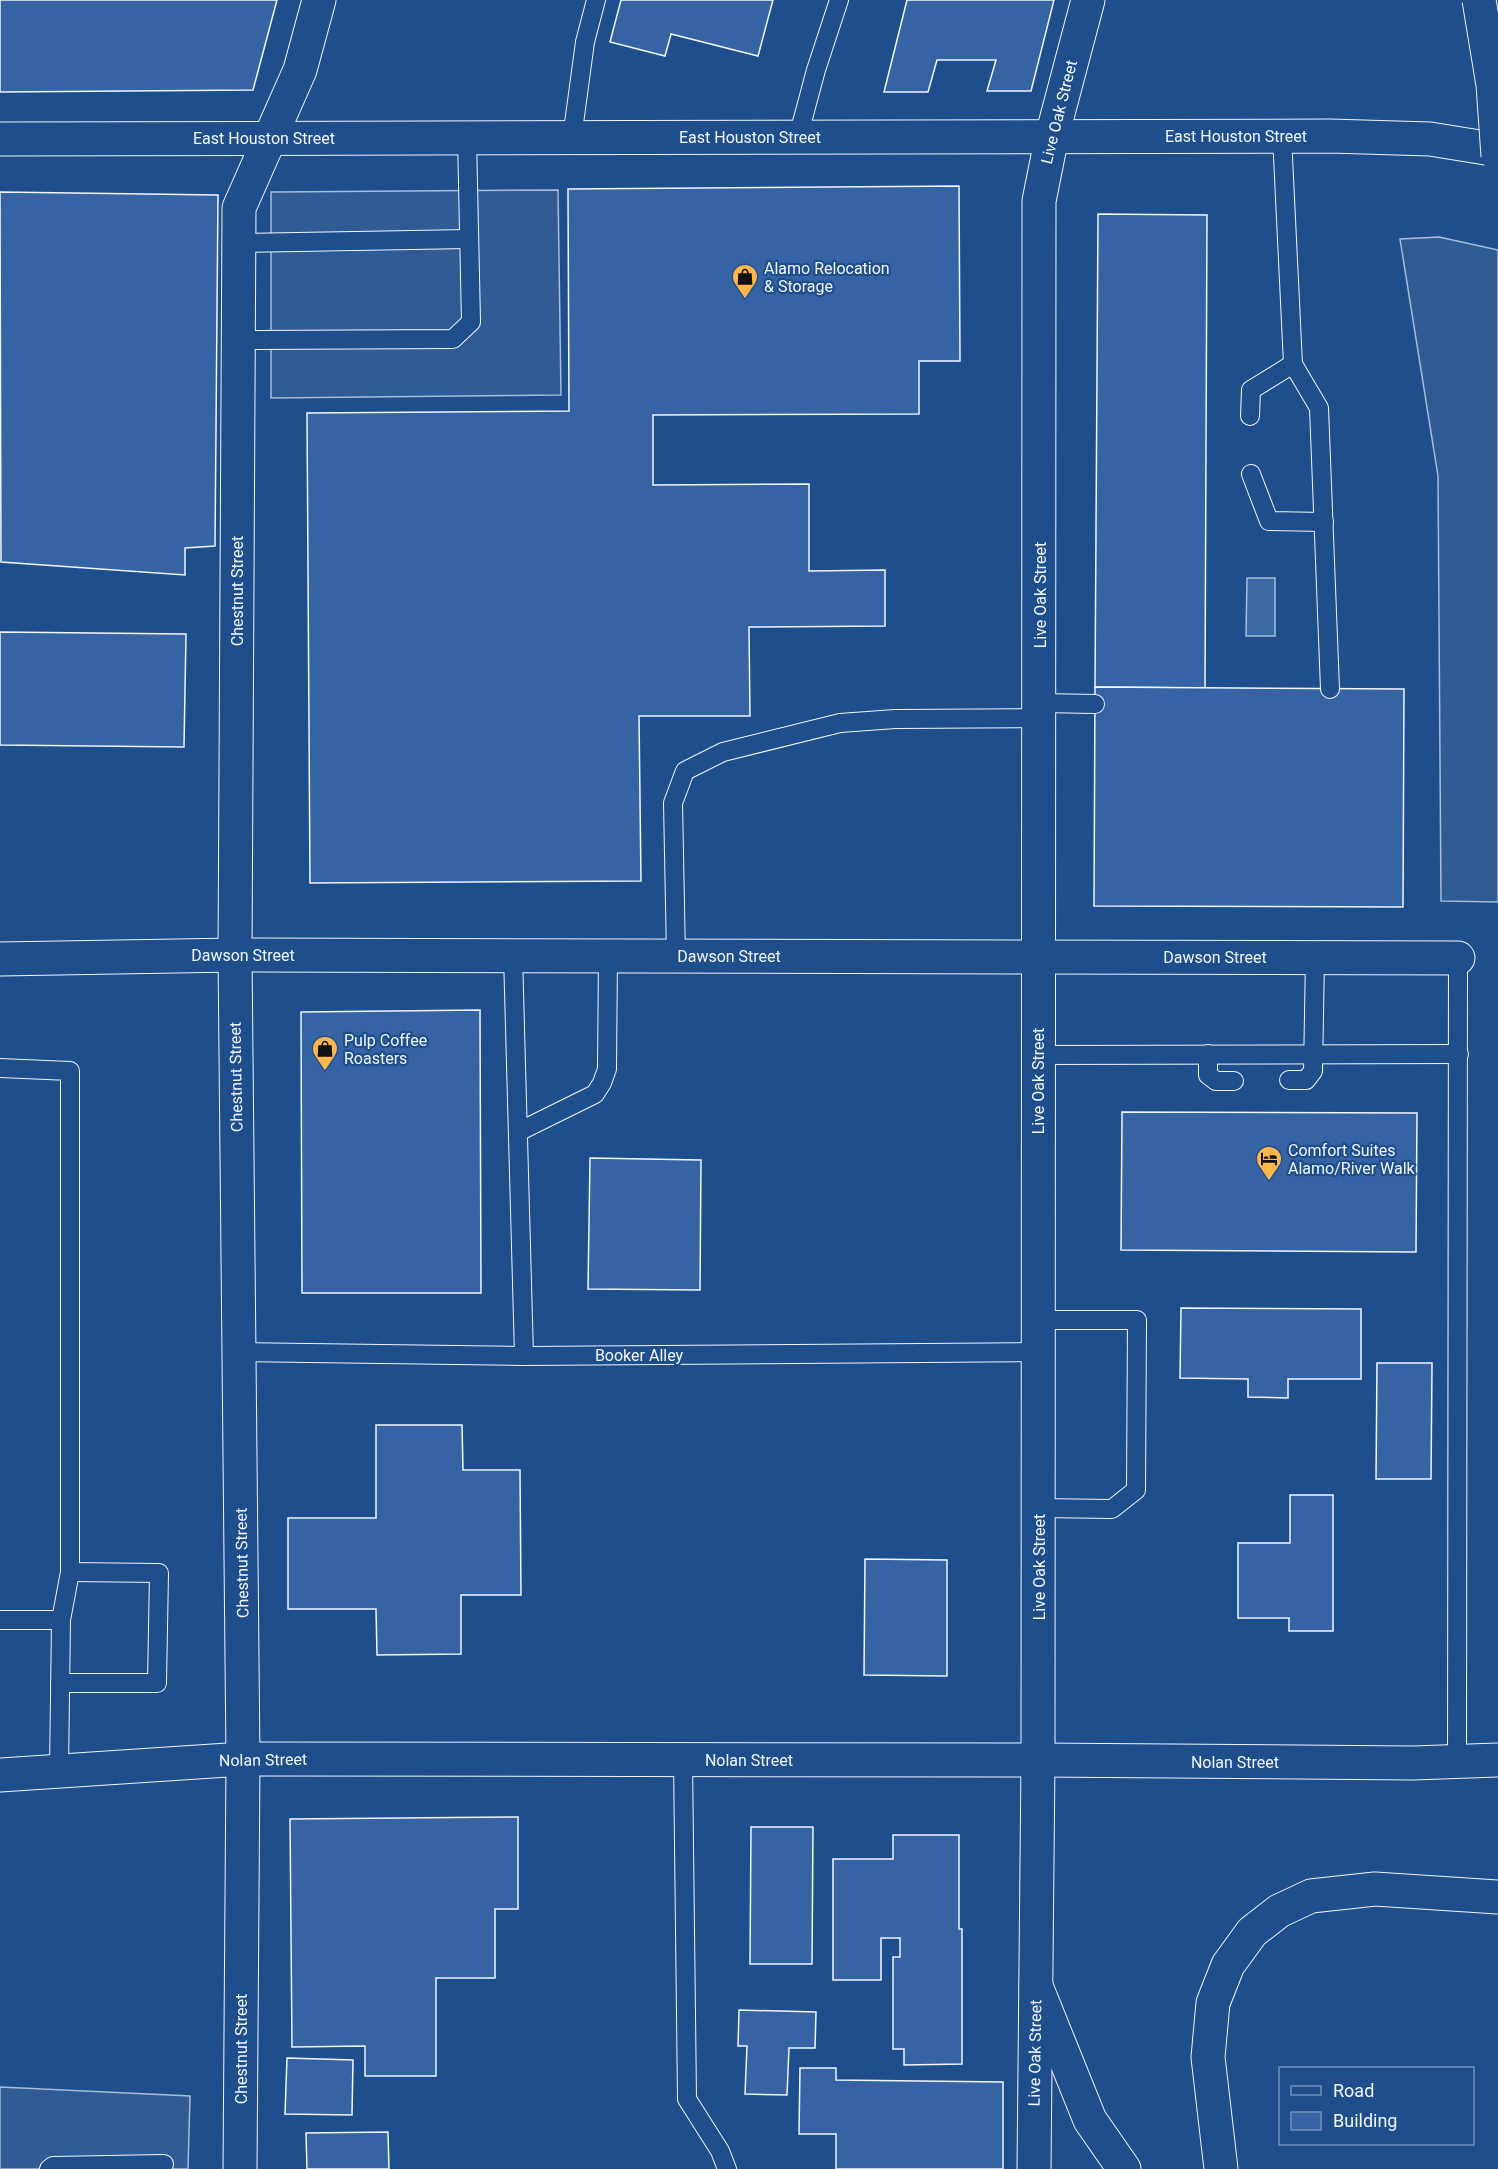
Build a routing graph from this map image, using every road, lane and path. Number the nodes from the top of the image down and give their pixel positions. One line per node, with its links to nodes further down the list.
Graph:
1 (319, 0): 11 (main road, Chestnut Street)
2 (596, 0): 13 (lane)
3 (839, 0): 10 (lane)
4 (1088, 0): 8 (main road, Live Oak Street)
5 (1462, 0): 7 (main road, bridge)
6 (1479, 0): 7 (main road, bridge)
7 (1492, 84): 16 (main road, bridge)
8 (1052, 136): 9 (main road, East Houston Street); 10 (main road, East Houston Street); 26 (main road, Live Oak Street)
9 (1282, 136): 15 (main road, East Houston Street); 20 (lane)
10 (798, 137): 13 (main road, East Houston Street)
11 (269, 138): 12 (main road, East Houston Street); 14 (main road, East Houston Street); 18 (main road, Chestnut Street)
12 (467, 138): 13 (main road, East Houston Street); 17 (lane)
13 (572, 138)
14 (0, 139)
15 (1498, 150)
16 (1498, 156)
17 (469, 239): 18 (lane); 19 (lane)
18 (239, 243): 19 (main road, Chestnut Street)
19 (238, 339): 27 (main road, Chestnut Street)
20 (1293, 364): 21 (lane); 23 (lane)
21 (1250, 416)
22 (1251, 474): 23 (lane)
23 (1324, 522): 24 (lane)
24 (1330, 689)
25 (1095, 704): 26 (lane)
26 (1040, 710): 30 (lane); 31 (main road, Live Oak Street)
27 (235, 955): 28 (main road, Dawson Street); 34 (main road, Dawson Street); 44 (main road, Chestnut Street)
28 (513, 955): 29 (main road, Dawson Street); 42 (lane)
29 (608, 956): 30 (main road, Dawson Street); 42 (lane)
30 (676, 956): 31 (main road, Dawson Street)
31 (1039, 957): 32 (main road, Dawson Street); 36 (main road, Live Oak Street)
32 (1315, 958): 33 (main road, Dawson Street); 35 (lane)
33 (1458, 958): 38 (lane)
34 (0, 959)
35 (1313, 1053): 37 (lane); 38 (lane); 40 (lane)
36 (1037, 1054): 37 (lane); 43 (main road, Live Oak Street)
37 (1208, 1054): 41 (lane)
38 (1459, 1054): 56 (lane)
39 (0, 1068): 48 (lane)
40 (1289, 1080)
41 (1234, 1081)
42 (518, 1132): 46 (lane)
43 (1039, 1320): 45 (main road, Live Oak Street); 47 (lane)
44 (240, 1352): 46 (lane, Booker Alley); 52 (main road, Chestnut Street)
45 (1039, 1352): 46 (lane, Booker Alley); 47 (main road, Live Oak Street)
46 (524, 1356)
47 (1039, 1508): 54 (main road, Live Oak Street)
48 (70, 1572): 50 (lane); 51 (lane)
49 (0, 1620): 50 (lane)
50 (61, 1620): 51 (lane)
51 (60, 1683): 57 (lane)
52 (243, 1759): 53 (main road, Nolan Street); 57 (main road, Nolan Street); 63 (main road, Chestnut Street)
53 (683, 1760): 54 (main road, Nolan Street); 64 (lane)
54 (1038, 1760): 56 (main road, Nolan Street); 60 (main road, Live Oak Street)
55 (1498, 1760): 56 (main road, Nolan Street)
56 (1457, 1762)
57 (59, 1772): 58 (main road, Nolan Street)
58 (0, 1776)
59 (1498, 1897): 67 (main road)
60 (1036, 1986): 65 (main road, Live Oak Street); 66 (main road)
61 (164, 2164): 62 (lane)
62 (49, 2169)
63 (240, 2169)
64 (727, 2169)
65 (1034, 2169)
66 (1124, 2169)
67 (1221, 2169)

